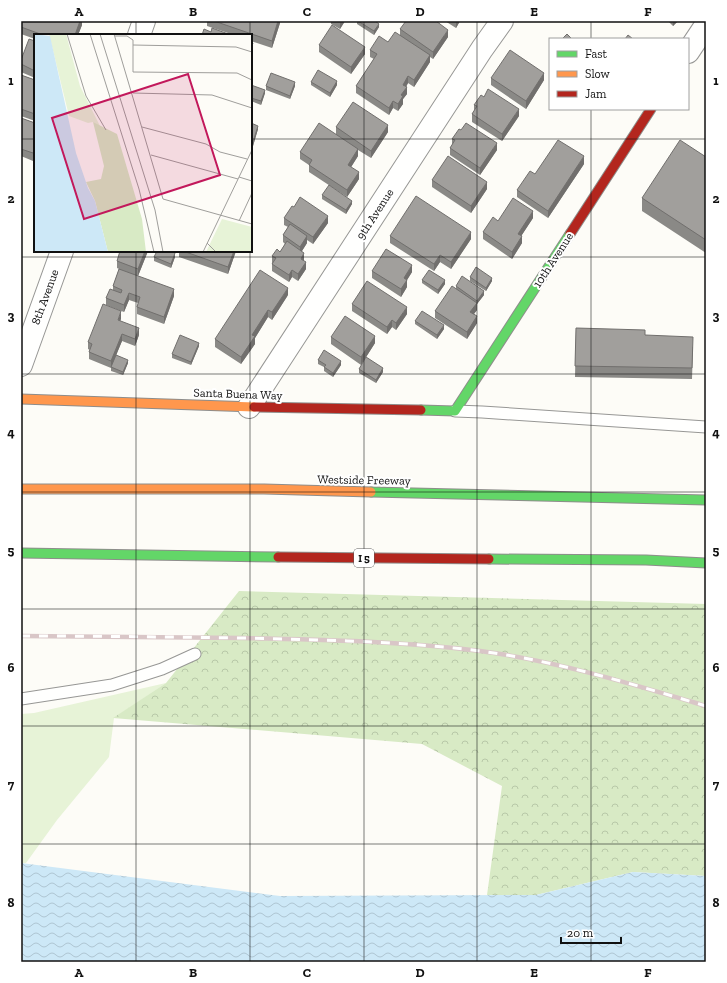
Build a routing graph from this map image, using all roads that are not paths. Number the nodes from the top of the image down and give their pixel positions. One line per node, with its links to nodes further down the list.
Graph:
1 (144, 21): 4 (street)
2 (502, 21): 10 (street, 9th Avenue)
3 (706, 25): 5 (street)
4 (139, 34)
5 (689, 50)
6 (650, 110): 11 (main road, 10th Avenue)
7 (62, 252): 8 (street, 8th Avenue)
8 (21, 365)
9 (21, 399): 10 (main road, Santa Buena Way)
10 (249, 407): 11 (main road, Santa Buena Way)
11 (455, 411): 12 (lane)
12 (706, 427)
13 (21, 489): 14 (main road, Westside Freeway)
14 (706, 500)
15 (21, 553): 16 (main road, I 5)
16 (706, 562)
17 (195, 654): 18 (lane)
18 (21, 699)

